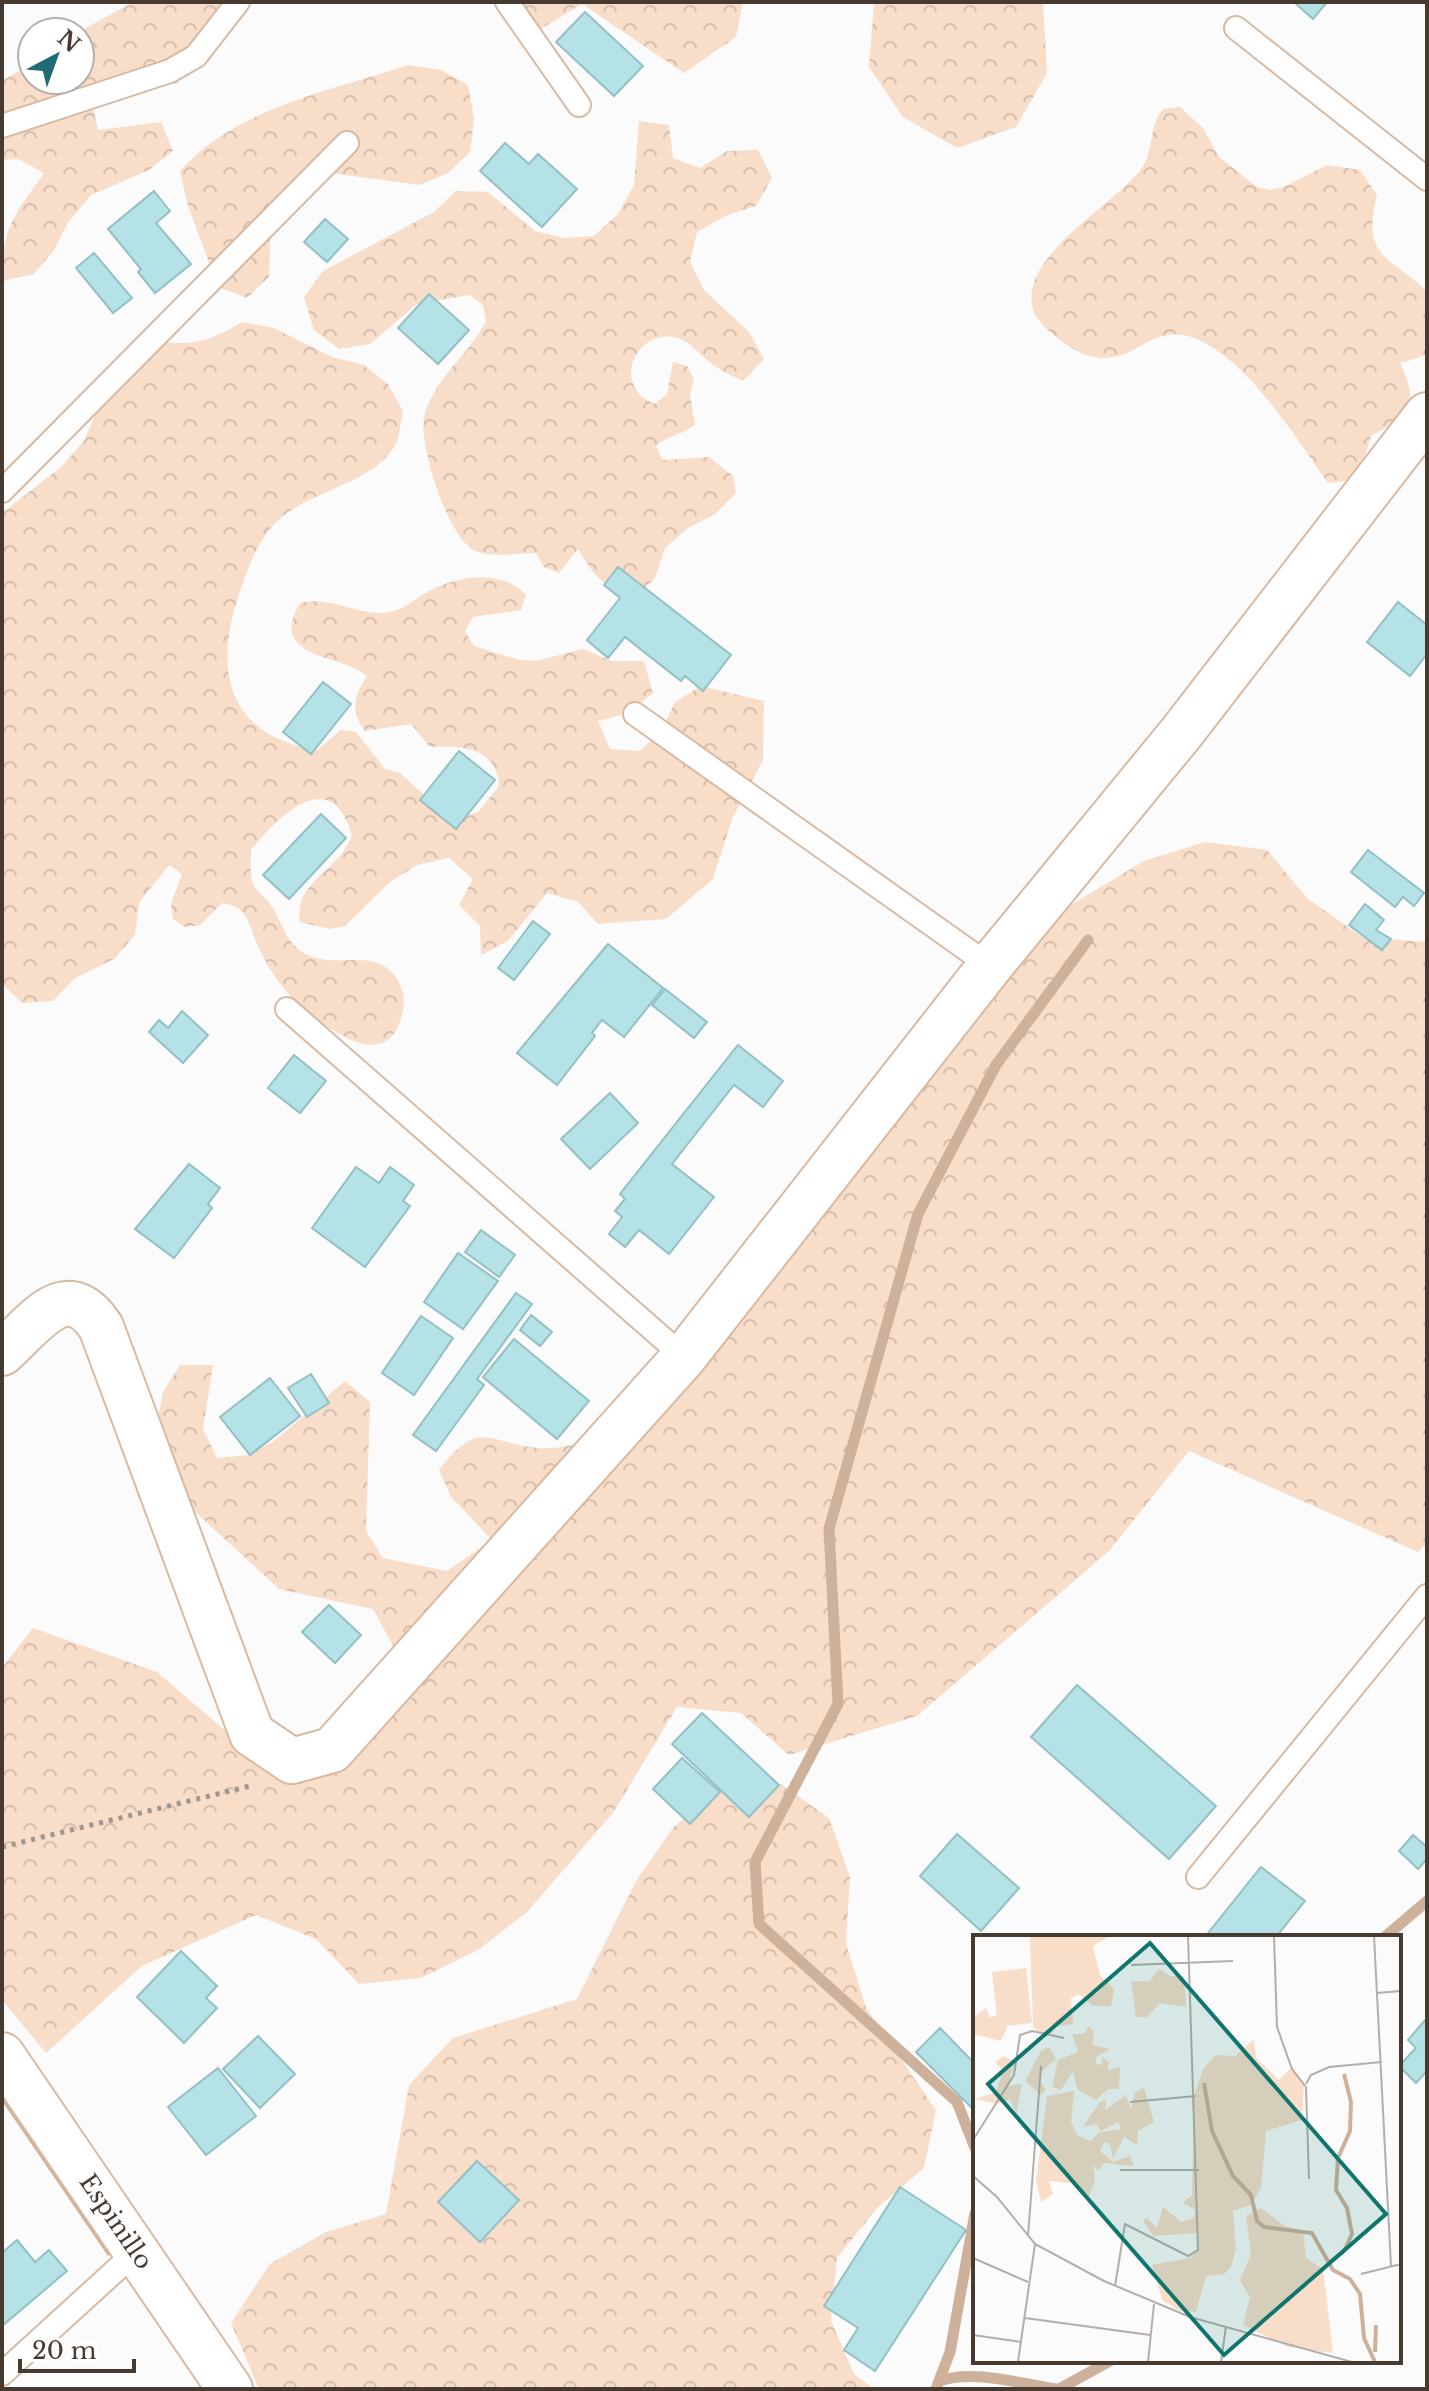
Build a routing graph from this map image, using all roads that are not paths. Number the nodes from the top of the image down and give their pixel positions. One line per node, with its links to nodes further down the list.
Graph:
1 (238, 2): 5 (lane)
2 (507, 2): 4 (lane)
3 (1236, 28): 7 (lane)
4 (579, 105)
5 (2, 126)
6 (347, 143): 9 (lane)
7 (1427, 179)
8 (1427, 415): 11 (street)
9 (2, 491)
10 (635, 714): 11 (lane)
11 (990, 966): 14 (street)
12 (287, 1009): 14 (lane)
13 (2, 1353): 14 (street)
14 (684, 1357)
15 (1427, 1596): 16 (lane)
16 (1198, 1877)
17 (2, 2055): 18 (street, Espinillo)
18 (138, 2250): 19 (lane); 20 (street, Espinillo)
19 (2, 2374)
20 (230, 2389)

